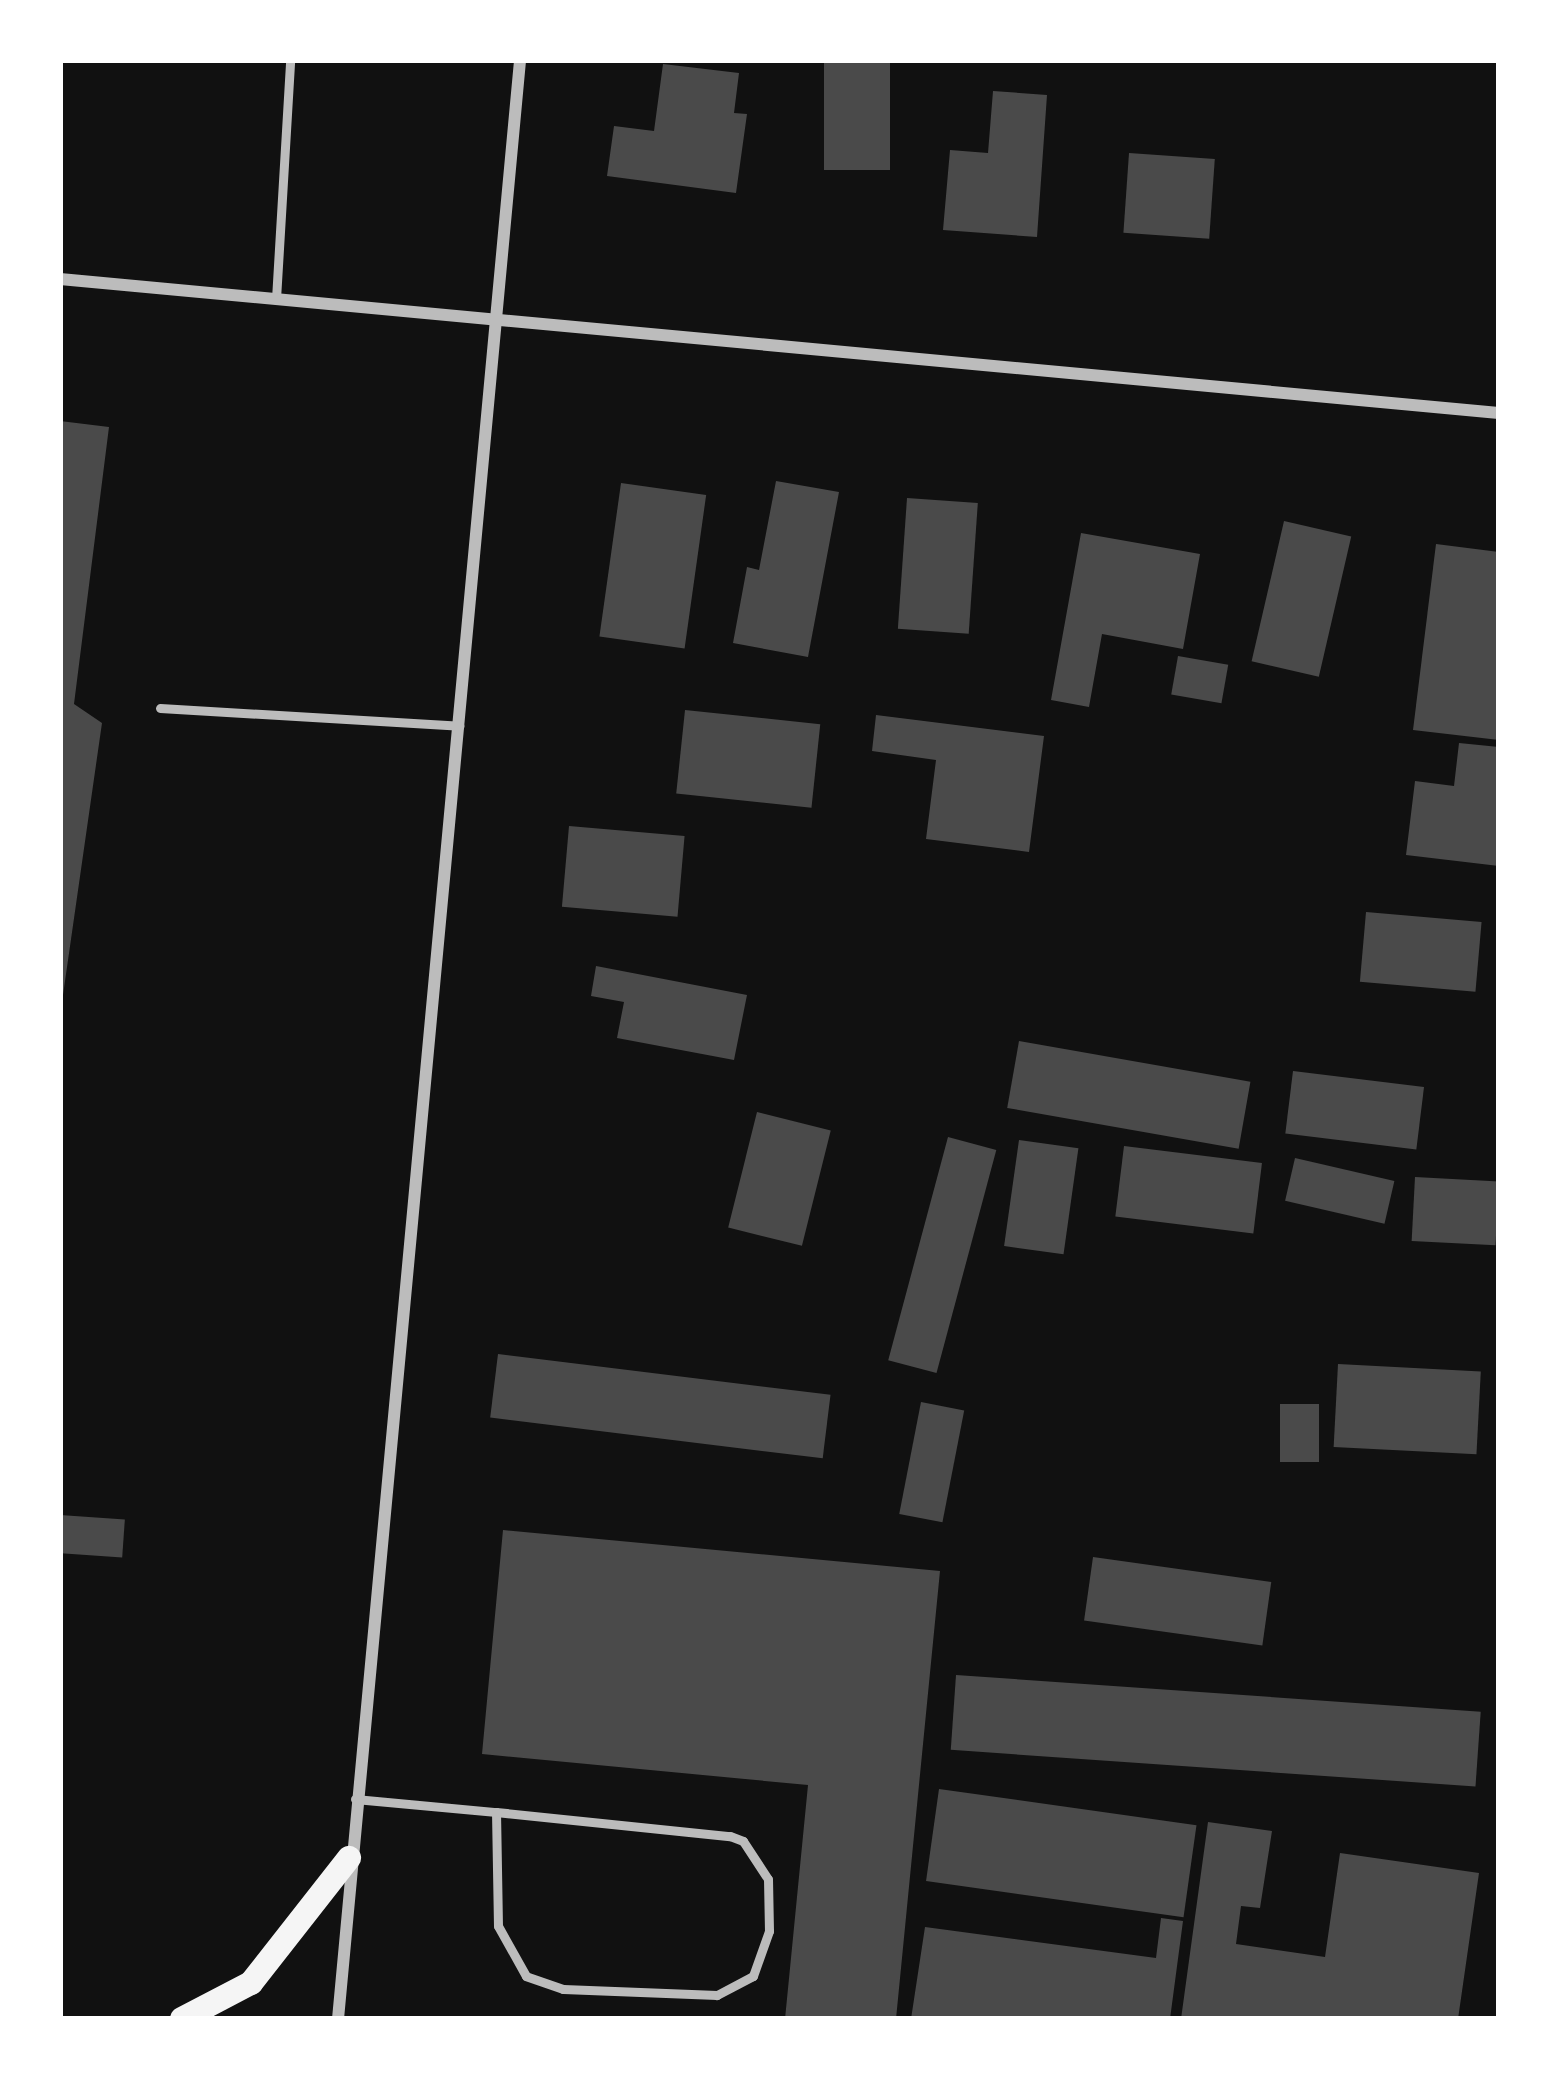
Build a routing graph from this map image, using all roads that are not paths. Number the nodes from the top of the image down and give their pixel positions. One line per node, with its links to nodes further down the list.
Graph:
1 (290, 60): 4 (lane)
2 (520, 60): 5 (street)
3 (60, 279): 4 (street)
4 (276, 298): 5 (street)
5 (498, 318): 6 (street); 8 (street)
6 (1499, 413)
7 (160, 708): 8 (lane)
8 (459, 726): 9 (street)
9 (355, 1799): 10 (lane); 11 (street)
10 (496, 1812): 10 (lane)
11 (349, 1858): 12 (main road); 13 (street)
12 (182, 2019)
13 (338, 2019)

